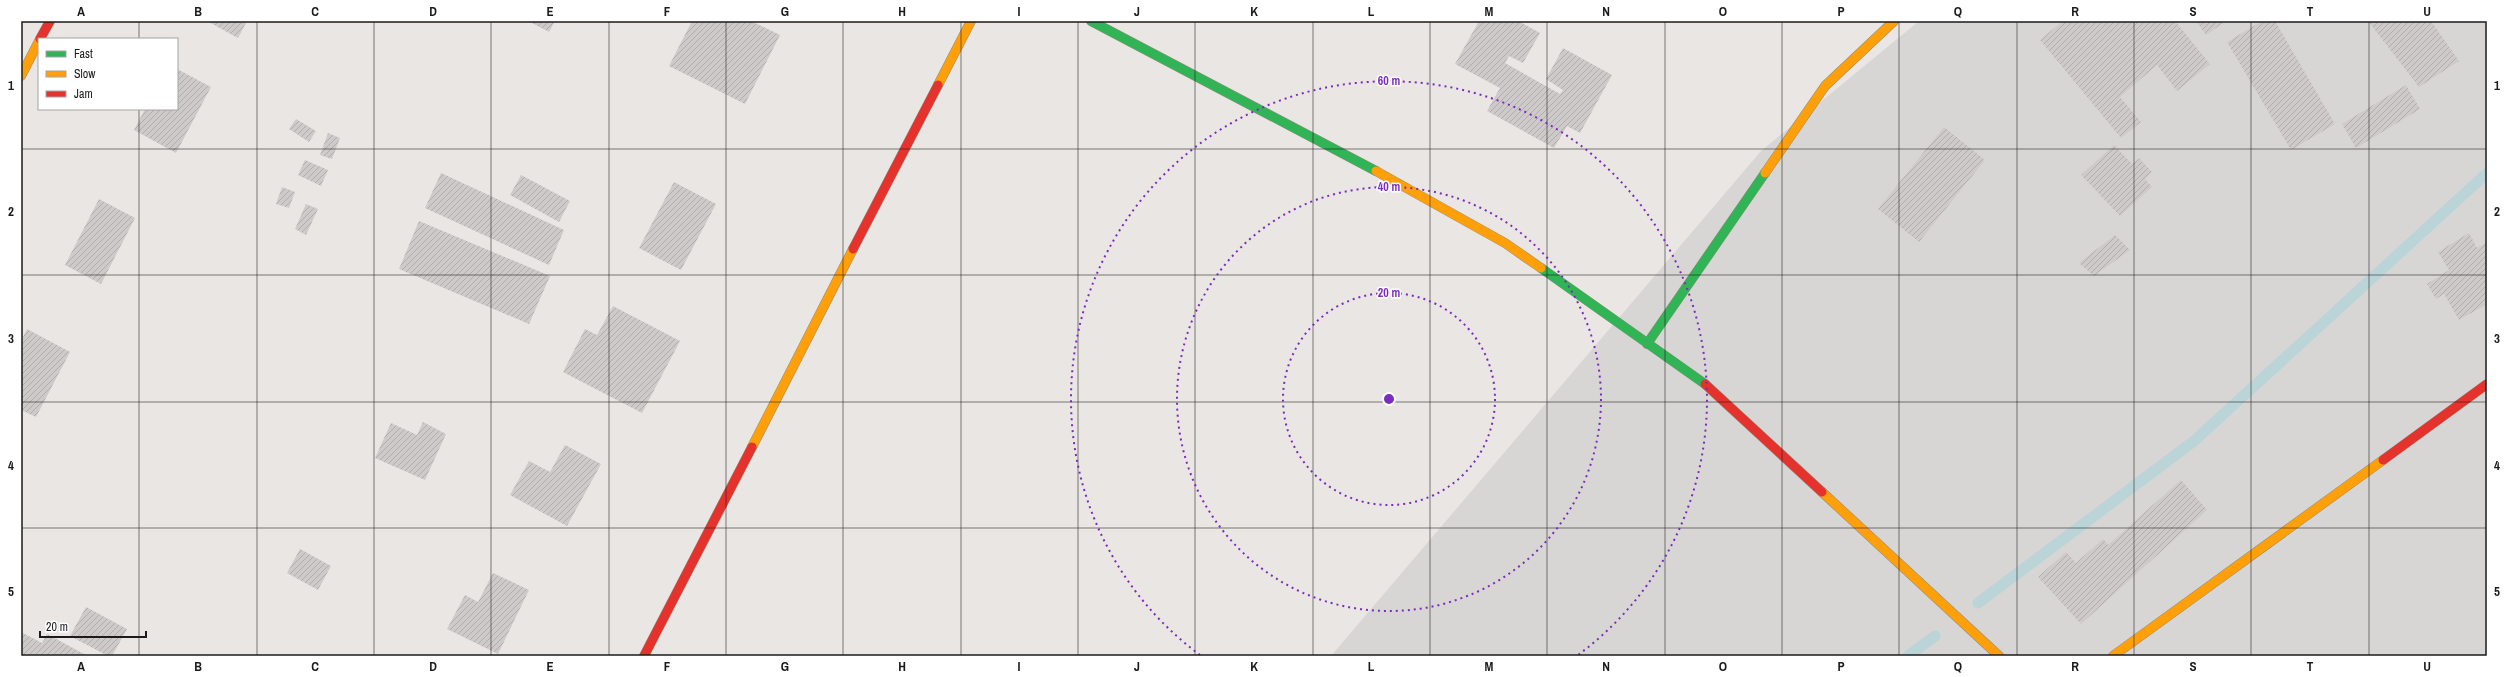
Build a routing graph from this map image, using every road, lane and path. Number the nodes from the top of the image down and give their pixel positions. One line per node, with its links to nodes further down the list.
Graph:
1 (50, 21): 5 (street)
2 (971, 21): 10 (street)
3 (1090, 21): 8 (street)
4 (1894, 21): 8 (street)
5 (41, 38)
6 (38, 44): 7 (street)
7 (21, 76)
8 (1647, 344): 11 (street)
9 (2487, 384): 12 (street)
10 (644, 656)
11 (1999, 656)
12 (2113, 656)

